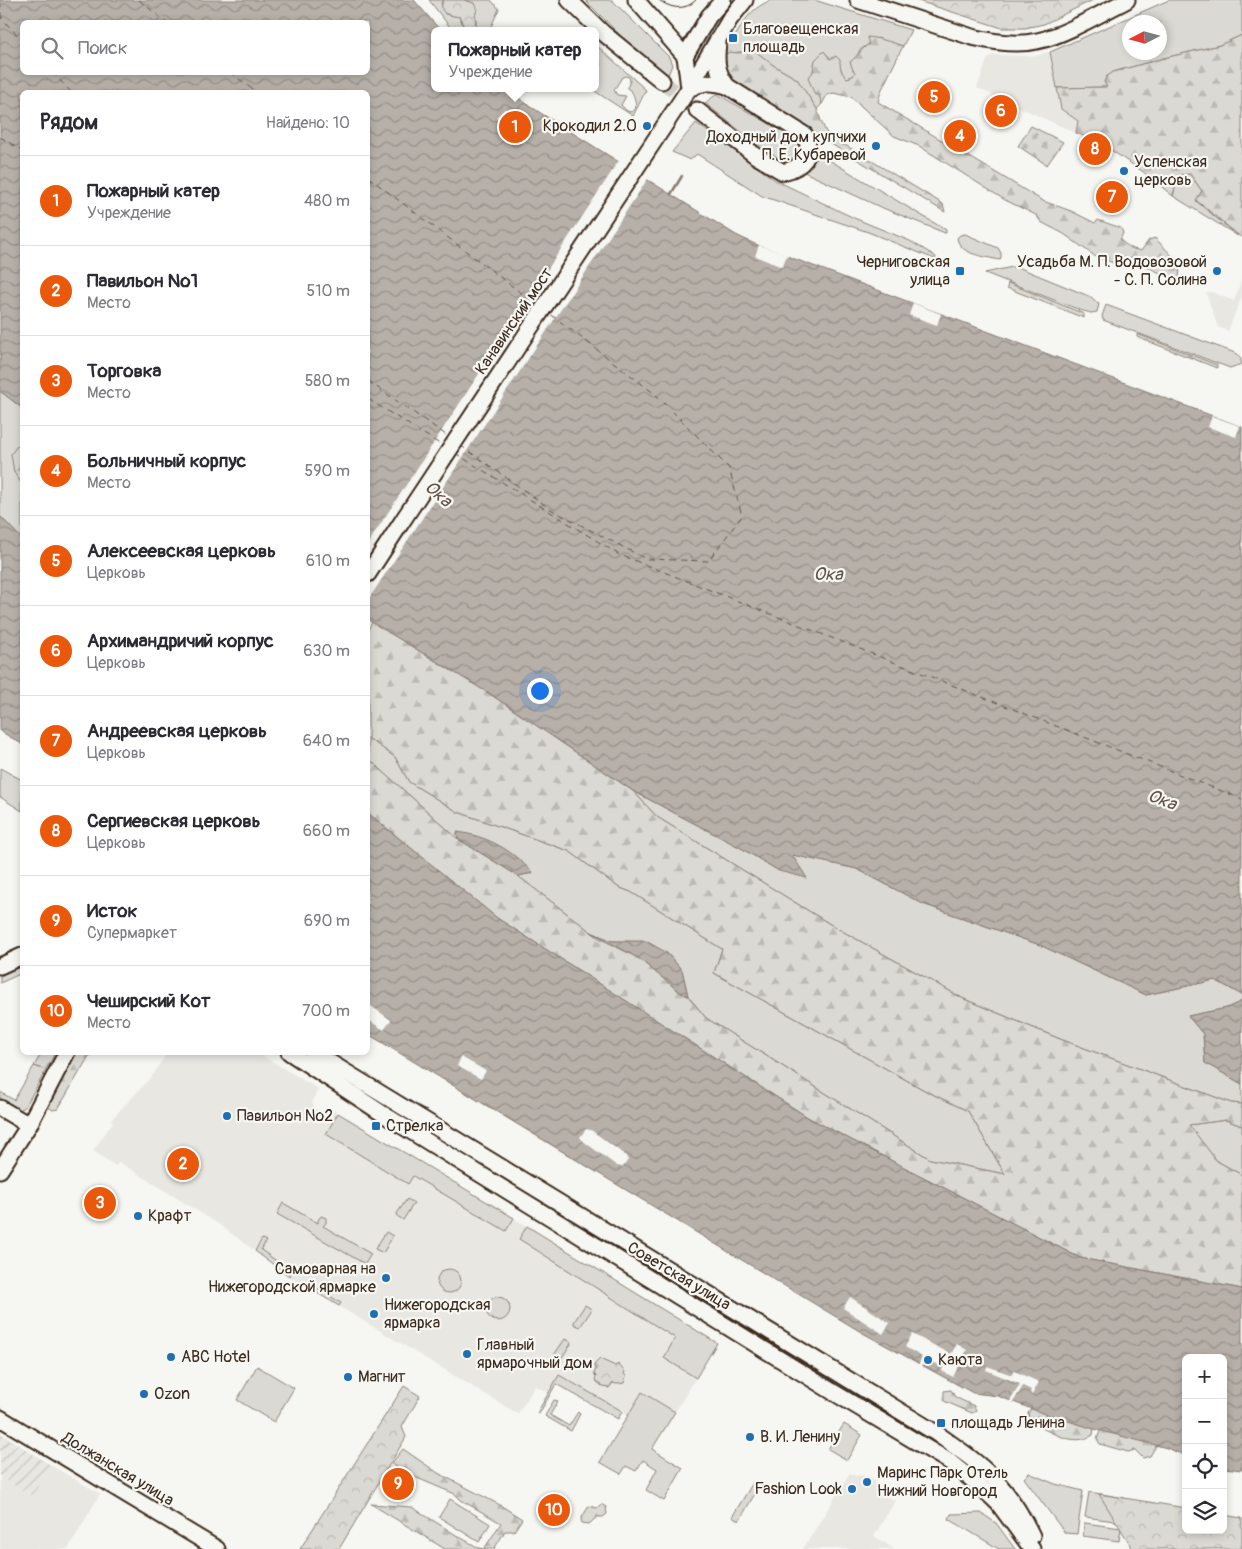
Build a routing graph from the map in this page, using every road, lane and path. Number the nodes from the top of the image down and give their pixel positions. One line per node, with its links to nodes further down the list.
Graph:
1 (569, 0): 7 (main road)
2 (636, 0): 10 (main road)
3 (723, 0): 10 (main road)
4 (745, 0): 9 (main road)
5 (858, 0): 6 (main road)
6 (1128, 0)
7 (597, 27)
8 (599, 29): 11 (main road)
9 (718, 39): 12 (main road); 13 (main road)
10 (685, 56): 13 (main road)
11 (662, 81)
12 (727, 86): 13 (main road); 14 (main road)
13 (689, 89): 15 (main road, Канавинский мост, bridge)
14 (697, 110)
15 (370, 571)
16 (20, 957): 17 (main road)
17 (0, 966)
18 (65, 1055): 22 (main road)
19 (293, 1055): 26 (main road, Советская улица)
20 (318, 1055): 27 (main road, Советская улица)
21 (0, 1108): 22 (main road)
22 (29, 1124): 23 (main road)
23 (0, 1170)
24 (0, 1418): 25 (main road, Должанская улица)
25 (217, 1549)
26 (1032, 1549)
27 (1037, 1549)

